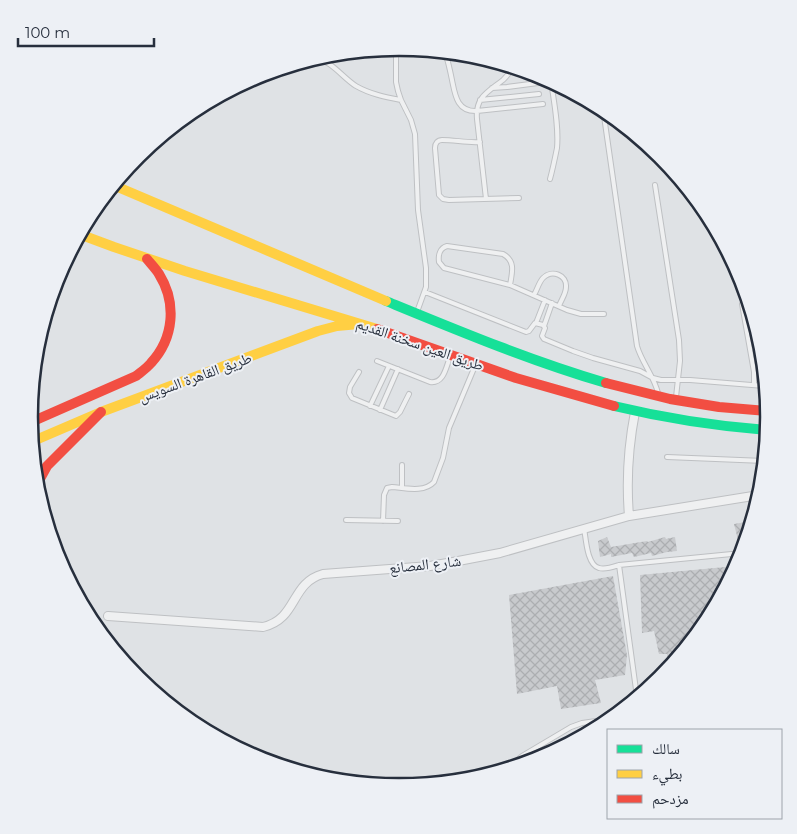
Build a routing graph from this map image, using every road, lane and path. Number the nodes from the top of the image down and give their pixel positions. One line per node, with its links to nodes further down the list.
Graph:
1 (396, 56): 9 (lane)
2 (447, 59): 12 (lane)
3 (329, 63): 9 (lane)
4 (509, 73): 6 (lane)
5 (538, 83): 6 (lane)
6 (492, 88): 10 (lane)
7 (552, 90): 15 (lane)
8 (539, 94): 10 (lane)
9 (400, 100): 23 (lane)
10 (480, 100): 12 (lane)
11 (543, 104): 12 (lane)
12 (477, 111): 14 (lane)
13 (605, 121): 40 (lane)
14 (480, 142): 19 (lane); 19 (lane)
15 (550, 179)
16 (655, 185): 41 (lane)
17 (120, 188): 29 (main road, طريق العين سخنة القديم)
18 (520, 198): 19 (lane)
19 (486, 199)
20 (86, 236): 21 (main road, طريق العين سخنة القديم)
21 (147, 259): 32 (main road, طريق العين سخنة القديم); 52 (main road, طريق القاهرة السويس)
22 (510, 285): 22 (lane); 24 (lane)
23 (425, 292): 29 (lane); 31 (lane)
24 (534, 295): 25 (lane); 27 (lane)
25 (546, 300): 26 (lane); 31 (lane)
26 (552, 303): 27 (lane); 33 (lane)
27 (559, 306): 30 (lane)
28 (744, 312): 42 (lane)
29 (417, 314): 45 (main road, طريق العين سخنة القديم)
30 (604, 314)
31 (536, 323): 33 (lane)
32 (362, 324): 34 (main road, طريق العين سخنة القديم); 50 (main road, طريق القاهرة السويس)
33 (544, 326): 40 (lane)
34 (451, 355): 36 (main road, طريق العين سخنة القديم); 38 (lane)
35 (377, 361): 37 (lane)
36 (476, 364): 51 (main road, طريق العين سخنة القديم); 59 (lane)
37 (389, 366): 38 (lane); 47 (lane)
38 (398, 369): 48 (lane)
39 (359, 372): 47 (lane)
40 (653, 378): 41 (lane); 45 (lane)
41 (678, 380): 42 (lane); 46 (lane)
42 (754, 385): 43 (lane)
43 (758, 385)
44 (409, 394): 48 (lane)
45 (658, 396): 46 (main road, طريق العين سخنة القديم)
46 (675, 399): 49 (main road, طريق العين سخنة القديم)
47 (370, 406): 48 (lane)
48 (380, 410)
49 (760, 410)
50 (101, 412): 54 (main road, طريق القاهرة السويس); 58 (main road)
51 (635, 412): 53 (main road, طريق العين سخنة القديم); 61 (street)
52 (38, 419)
53 (759, 430)
54 (38, 439)
55 (667, 457): 56 (lane)
56 (756, 461)
57 (402, 465): 59 (lane)
58 (42, 474)
59 (402, 488): 63 (lane)
60 (751, 496): 61 (street, شارع المصانع)
61 (629, 516): 65 (street, شارع المصانع)
62 (346, 520): 63 (lane)
63 (383, 521): 64 (lane)
64 (398, 522)
65 (584, 528): 67 (lane); 68 (street, شارع المصانع)
66 (733, 553): 67 (lane)
67 (619, 566): 69 (lane)
68 (108, 616)
69 (636, 689)
70 (592, 722): 71 (lane)
71 (521, 757)

